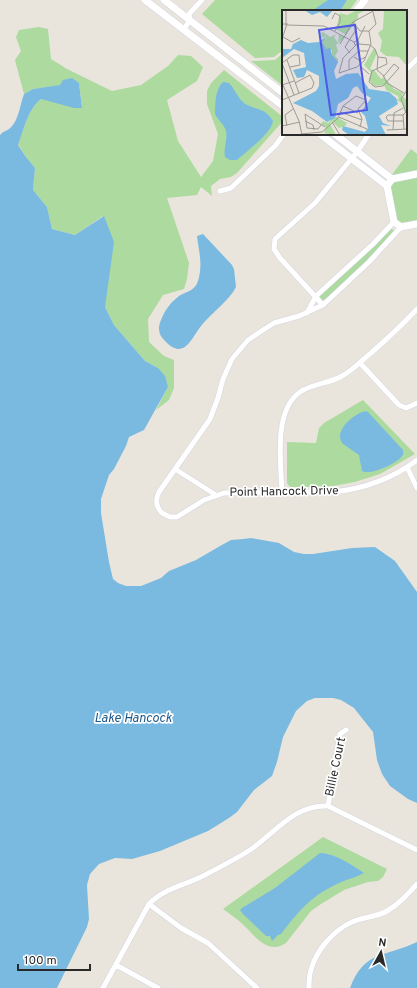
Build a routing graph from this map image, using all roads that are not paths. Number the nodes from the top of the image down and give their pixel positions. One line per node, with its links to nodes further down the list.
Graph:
1 (145, 0): 7 (street)
2 (164, 0): 6 (street)
3 (202, 0): 6 (street)
4 (365, 0): 5 (street)
5 (357, 10)
6 (190, 20): 7 (street); 10 (street)
7 (184, 29): 11 (street)
8 (417, 59): 9 (street)
9 (407, 69)
10 (282, 92)
11 (282, 105)
12 (283, 135): 21 (street)
13 (321, 135): 17 (street)
14 (336, 135): 16 (street)
15 (368, 135): 16 (street)
16 (357, 152): 17 (street); 19 (street)
17 (351, 159): 20 (street); 25 (street)
18 (417, 174): 19 (street)
19 (392, 179): 20 (street)
20 (387, 186): 22 (street)
21 (220, 191)
22 (394, 222): 24 (street); 25 (street)
23 (417, 224): 24 (street)
24 (401, 227): 26 (street, Point Hancock Drive)
25 (316, 296): 26 (street); 28 (street)
26 (323, 305): 28 (street, Point Hancock Drive)
27 (417, 309): 30 (street)
28 (306, 314): 35 (street, Point Hancock Drive)
29 (417, 316): 30 (street)
30 (407, 321): 31 (street)
31 (360, 363): 32 (street); 37 (street)
32 (417, 403)
33 (417, 460): 34 (street, Point Hancock Drive)
34 (407, 467): 36 (street); 37 (street, Point Hancock Drive)
35 (175, 469): 38 (street, Point Hancock Drive); 38 (street, Point Hancock Drive)
36 (417, 488)
37 (282, 493): 38 (street, Point Hancock Drive)
38 (216, 495)
39 (346, 730): 40 (street, Billie Court)
40 (328, 806): 41 (street); 43 (street)
41 (417, 850)
42 (417, 884): 48 (street)
43 (148, 904): 44 (street); 45 (street)
44 (116, 965): 46 (street); 47 (street)
45 (255, 987)
46 (103, 988)
47 (158, 988)
48 (309, 988)

